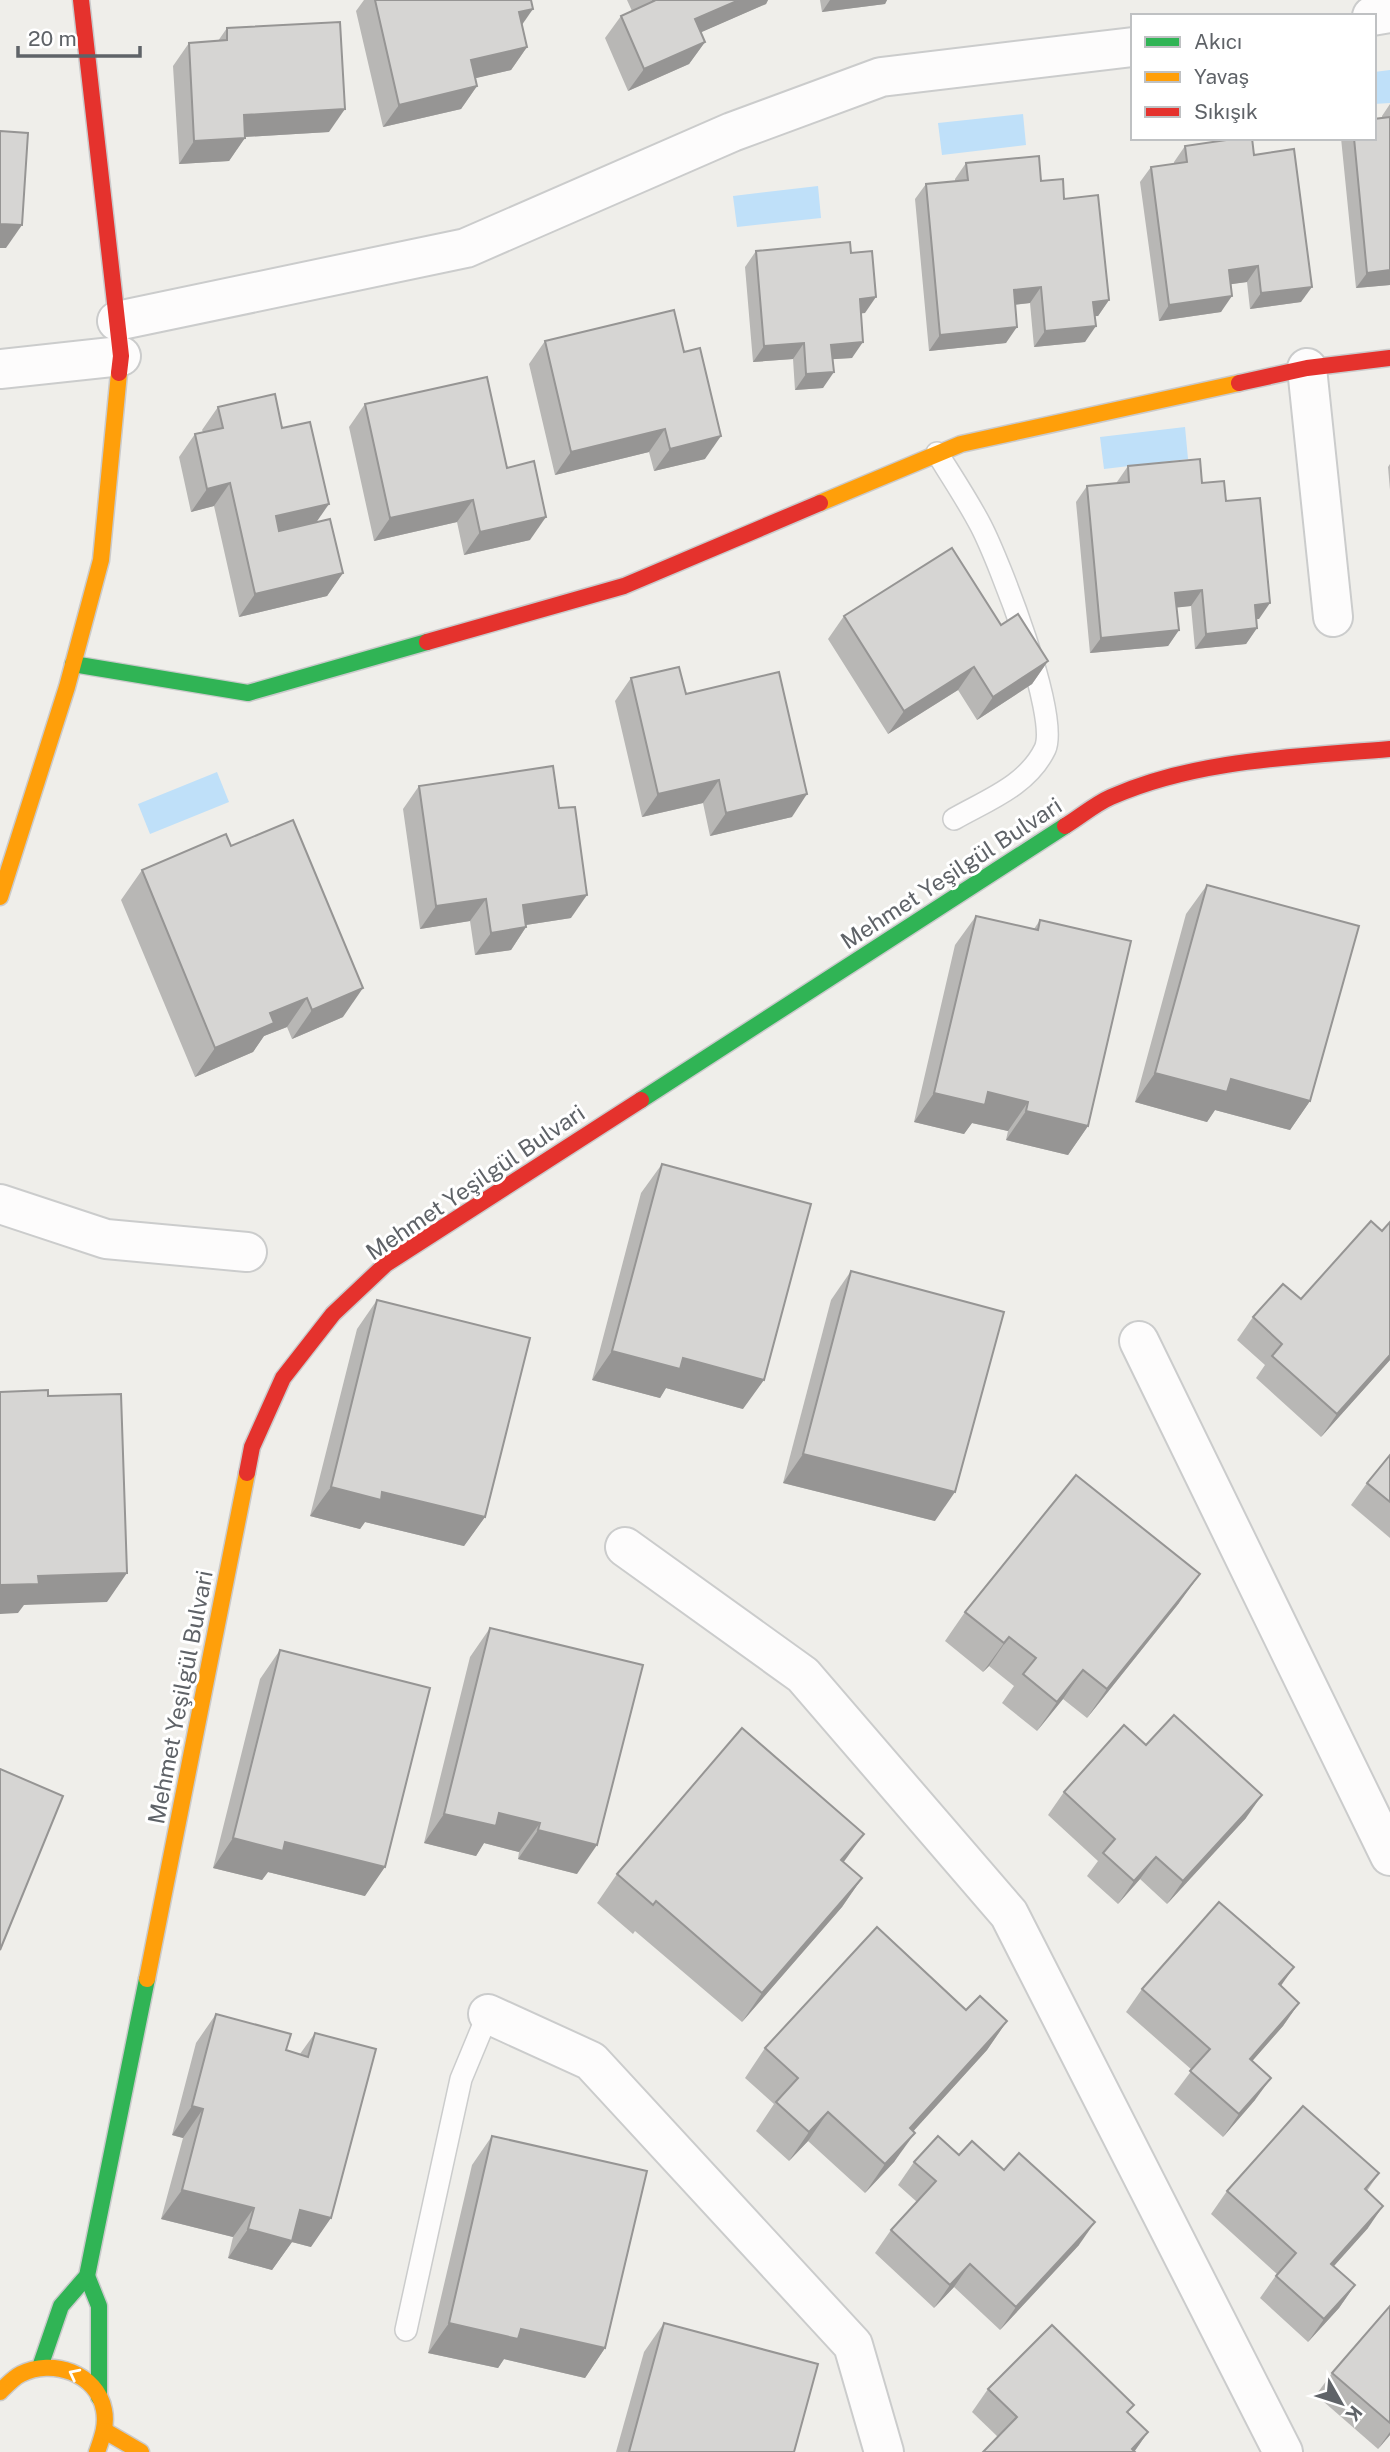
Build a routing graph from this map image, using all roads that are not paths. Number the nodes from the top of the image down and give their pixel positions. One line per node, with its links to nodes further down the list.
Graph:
1 (81, 0): 3 (main road)
2 (1131, 47): 3 (street)
3 (119, 339): 6 (street); 9 (main road)
4 (1390, 358): 5 (main road)
5 (1307, 368): 7 (main road); 8 (street)
6 (0, 369)
7 (937, 453): 9 (main road); 11 (lane)
8 (1333, 617)
9 (73, 664): 12 (main road)
10 (1390, 750): 19 (main road, Mehmet Yeşilgül Bulvari)
11 (954, 819)
12 (0, 897)
13 (0, 1204): 14 (street)
14 (247, 1252)
15 (1139, 1341): 17 (street)
16 (625, 1547): 28 (street)
17 (1390, 1856)
18 (488, 2014): 20 (lane); 27 (street)
19 (87, 2277): 21 (main road, Mehmet Yeşilgül Bulvari); 23 (main road)
20 (406, 2330)
21 (40, 2367): 22 (main road); 23 (main road, one-way to 21)
22 (3, 2382)
23 (99, 2397): 24 (main road)
24 (105, 2431): 25 (main road); 26 (main road)
25 (97, 2452)
26 (141, 2452)
27 (884, 2452)
28 (1283, 2452)

